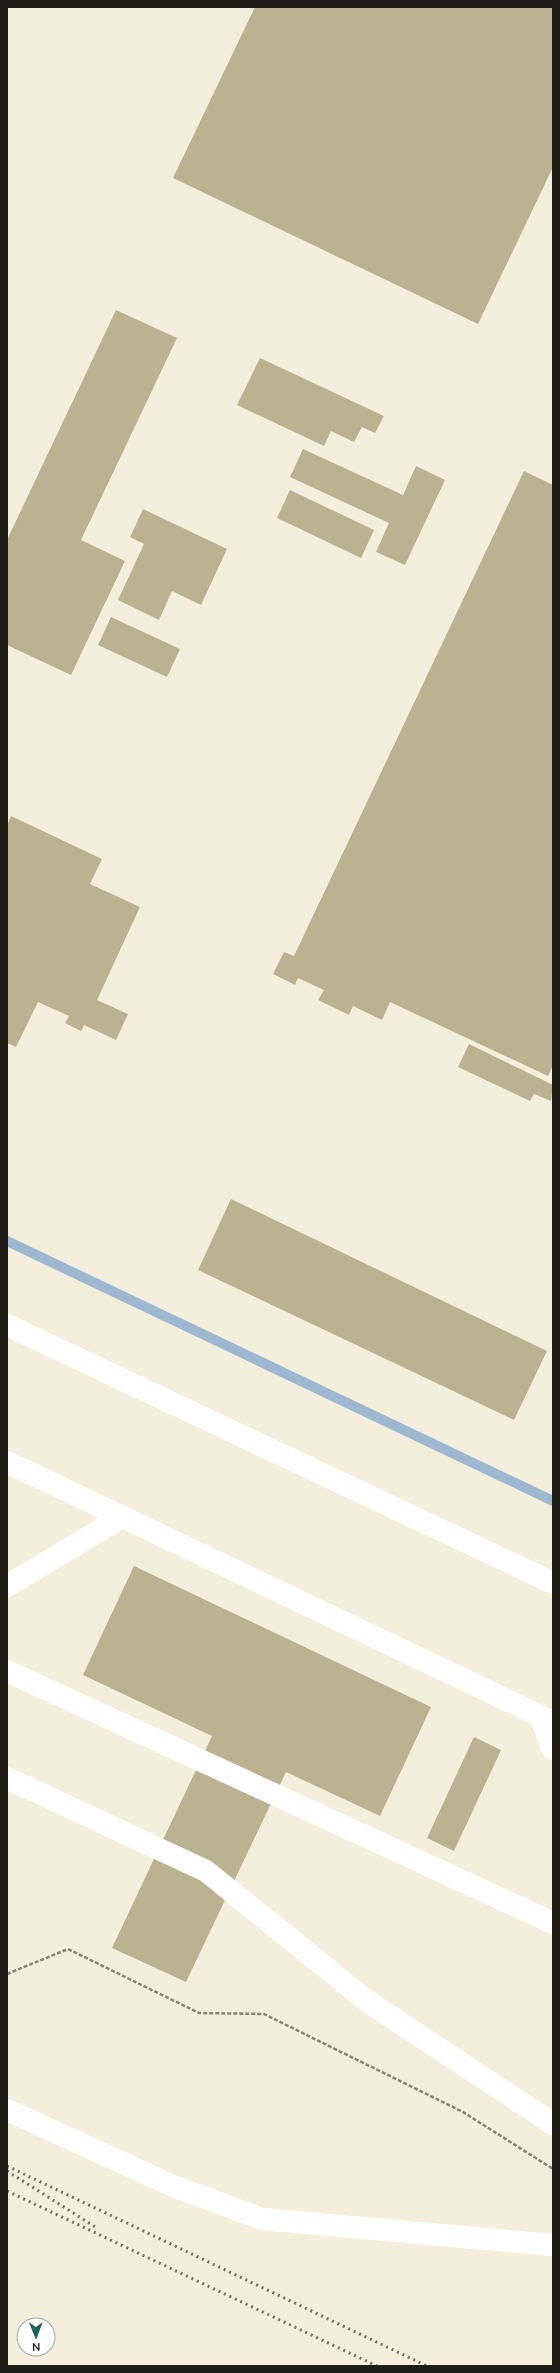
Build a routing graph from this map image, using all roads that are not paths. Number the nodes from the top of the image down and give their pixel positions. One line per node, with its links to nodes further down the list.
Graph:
1 (7, 1325): 4 (lane)
2 (7, 1462): 3 (lane)
3 (122, 1517): 5 (lane); 7 (lane)
4 (553, 1583)
5 (7, 1586)
6 (7, 1671): 10 (lane)
7 (547, 1719): 8 (lane)
8 (553, 1749)
9 (7, 1778): 12 (lane)
10 (553, 1923)
11 (7, 2110): 13 (lane)
12 (553, 2124)
13 (553, 2245)

